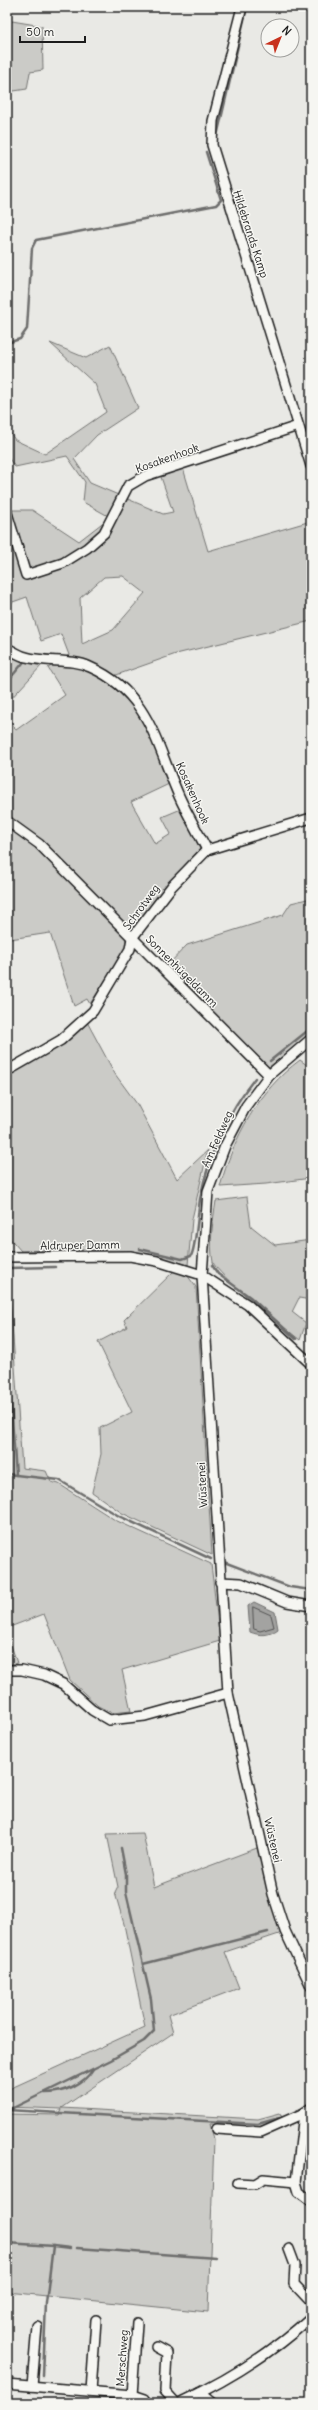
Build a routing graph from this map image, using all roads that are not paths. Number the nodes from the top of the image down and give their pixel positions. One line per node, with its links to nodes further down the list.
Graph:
1 (242, 7): 2 (street, Hildebrands Kamp)
2 (298, 426): 3 (street, Hildebrands Kamp); 4 (street, Kosakenhook)
3 (311, 466)
4 (7, 513)
5 (7, 648): 8 (street, Kosakenhook)
6 (311, 818): 8 (street, Schrotweg)
7 (7, 820): 9 (street, Sonnenhügeldamm)
8 (207, 850): 9 (street, Schrotweg)
9 (132, 938): 11 (street, Schrotweg); 12 (street, Sonnenhügeldamm)
10 (311, 1039): 12 (street, Am Feldweg)
11 (7, 1071)
12 (269, 1075): 14 (street, Am Feldweg)
13 (7, 1257): 14 (street, Aldruper Damm)
14 (202, 1275): 15 (street, Aldruper Damm); 16 (street, Wüstenei)
15 (311, 1364)
16 (220, 1582): 17 (street); 19 (street, Wüstenei)
17 (311, 1606)
18 (7, 1670): 19 (street)
19 (228, 1693): 20 (street, Wüstenei)
20 (311, 1986)
21 (308, 2111): 22 (street); 23 (street)
22 (217, 2129)
23 (296, 2182): 24 (street); 25 (street)
24 (238, 2183)
25 (311, 2201)
26 (289, 2249): 27 (street)
27 (311, 2302)
28 (311, 2317): 36 (street)
29 (96, 2320): 35 (street)
30 (137, 2323): 37 (street, Merschweg)
31 (37, 2326): 34 (street)
32 (156, 2347): 39 (street)
33 (7, 2384): 34 (street, Merschweg)
34 (32, 2386): 35 (street, Merschweg)
35 (91, 2391): 37 (street, Merschweg)
36 (200, 2393): 40 (street); 41 (street)
37 (132, 2395): 38 (street, Merschweg)
38 (146, 2403)
39 (176, 2403)
40 (179, 2403)
41 (212, 2403)

